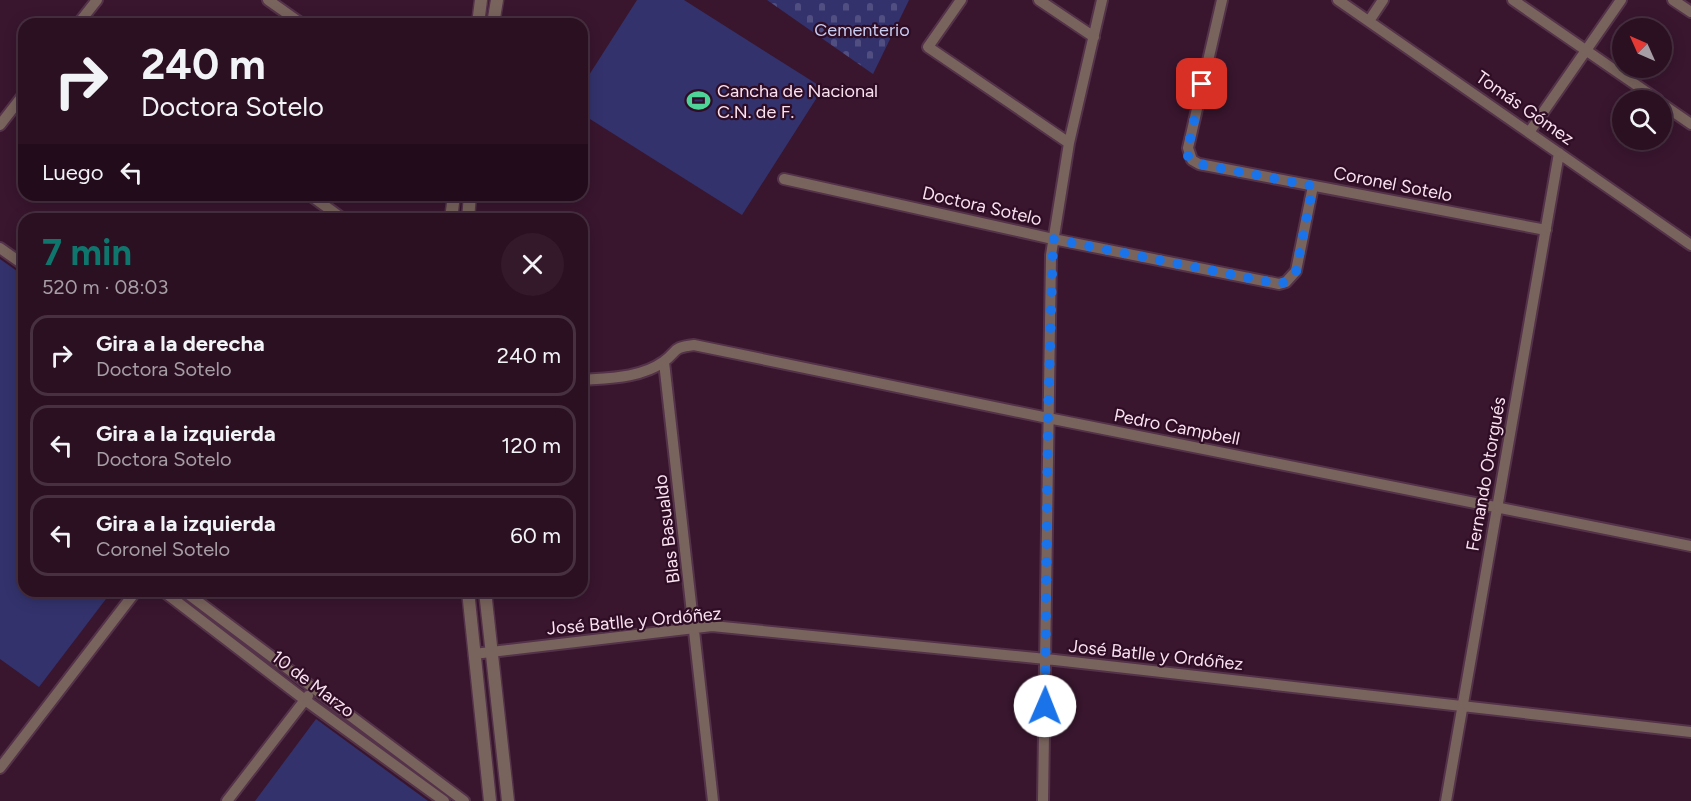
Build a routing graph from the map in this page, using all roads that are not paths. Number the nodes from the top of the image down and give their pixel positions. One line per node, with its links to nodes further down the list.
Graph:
1 (97, 0): 15 (street)
2 (268, 0): 16 (street)
3 (481, 0): 17 (street)
4 (497, 0): 18 (street)
5 (961, 0): 28 (street)
6 (1039, 0): 20 (street)
7 (1102, 0): 20 (street)
8 (1222, 0): 31 (street, Coronel Sotelo)
9 (1338, 0): 19 (street, Tomás Gómez)
10 (1383, 0): 19 (street)
11 (1513, 0): 21 (street)
12 (1621, 0): 21 (street)
13 (1673, 0): 14 (street)
14 (1691, 12)
15 (83, 18)
16 (294, 18)
17 (479, 18)
18 (495, 18)
19 (1369, 21): 27 (street, Tomás Gómez)
20 (1094, 37): 28 (street)
21 (1585, 50): 22 (street); 27 (street)
22 (1643, 90)
23 (18, 101): 25 (street)
24 (1672, 111): 26 (street)
25 (2, 120)
26 (1691, 124)
27 (1530, 131): 29 (street, Tomás Gómez)
28 (1069, 143): 35 (street)
29 (1559, 153): 34 (street, Fernando Otorgués); 36 (street, Tomás Gómez)
30 (784, 179): 35 (street, Doctora Sotelo)
31 (1313, 186): 34 (street, Coronel Sotelo); 35 (street, Doctora Sotelo)
32 (318, 201): 33 (street)
33 (335, 213)
34 (1546, 230): 42 (street, Fernando Otorgués)
35 (1053, 239): 41 (street)
36 (1690, 243)
37 (0, 248): 38 (street)
38 (18, 261)
39 (664, 362): 40 (street, Pedro Campbell); 41 (street, Pedro Campbell); 49 (street, Blas Basualdo)
40 (588, 379)
41 (1048, 418): 42 (street, Pedro Campbell); 52 (street)
42 (1496, 508): 43 (street, Pedro Campbell); 55 (street, Fernando Otorgués)
43 (1691, 546)
44 (131, 597): 57 (street)
45 (172, 597): 54 (street, 10 de Marzo)
46 (192, 597): 53 (street, 10 de Marzo)
47 (469, 597): 51 (street)
48 (486, 597): 50 (street)
49 (695, 628): 50 (street, José Batlle y Ordóñez); 52 (street, José Batlle y Ordóñez); 63 (street, Blas Basualdo)
50 (492, 651): 51 (street, José Batlle y Ordóñez); 62 (street)
51 (474, 654): 61 (street)
52 (1046, 659): 55 (street, José Batlle y Ordóñez); 64 (street)
53 (313, 688): 54 (street); 60 (street, 10 de Marzo)
54 (305, 700): 58 (street); 59 (street, 10 de Marzo)
55 (1463, 706): 56 (street, José Batlle y Ordóñez); 65 (street, Fernando Otorgués)
56 (1691, 732)
57 (0, 768)
58 (227, 801)
59 (444, 801)
60 (464, 801)
61 (490, 801)
62 (508, 801)
63 (713, 801)
64 (1043, 801)
65 (1446, 801)

